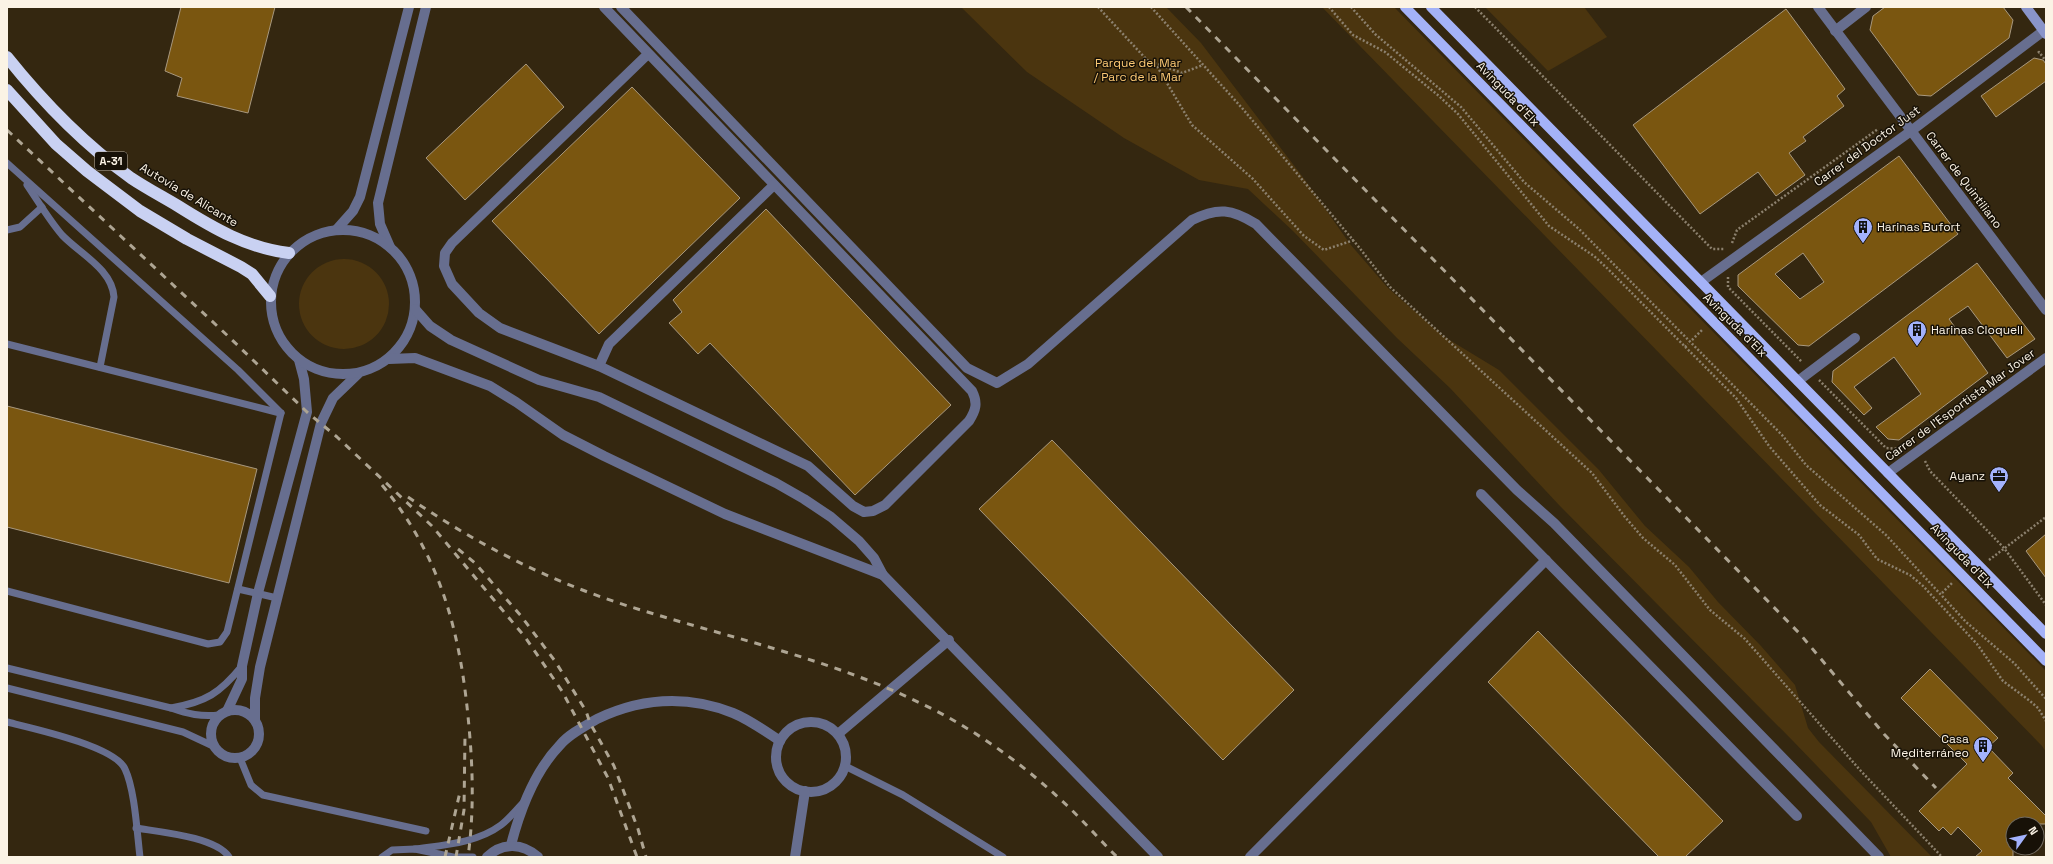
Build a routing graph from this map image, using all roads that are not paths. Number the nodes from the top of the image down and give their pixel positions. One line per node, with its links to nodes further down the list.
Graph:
1 (408, 7): 21 (street)
2 (426, 7): 22 (street)
3 (604, 7): 12 (street)
4 (621, 7): 80 (street)
5 (1405, 7): 48 (main road, Avinguda d'Elx)
6 (1431, 7): 24 (main road, Avinguda d'Elx)
7 (1818, 7): 10 (street, Carrer de Quintiliano)
8 (1866, 7): 10 (street)
9 (2026, 7): 11 (main road)
10 (1835, 31): 15 (street, Carrer de Quintiliano)
11 (2045, 31): 15 (street, Carrer del Doctor Just)
12 (648, 54): 18 (street); 33 (street)
13 (7, 57): 23 (highway, Autovía de Alicante / A-31)
14 (7, 90): 25 (highway, A-31)
15 (1911, 131): 24 (street, Carrer del Doctor Just); 27 (street, Carrer de Quintiliano)
16 (7, 163): 17 (lane)
17 (18, 173): 19 (lane); 37 (lane)
18 (774, 185): 33 (street); 33 (street)
19 (42, 207): 20 (lane); 34 (lane)
20 (7, 230)
21 (337, 230): 22 (street); 23 (street)
22 (390, 247): 26 (street)
23 (289, 253): 25 (street)
24 (1702, 282): 36 (main road, Avinguda d'Elx)
25 (270, 296): 32 (street)
26 (415, 309): 31 (street); 41 (street)
27 (2046, 310)
28 (1855, 338): 36 (street)
29 (7, 344): 34 (lane)
30 (2046, 358): 38 (street, Carrer de l'Esportista Mar Jover)
31 (389, 359): 35 (street); 41 (street)
32 (299, 360): 35 (street); 44 (street)
33 (599, 366)
34 (100, 367): 37 (lane)
35 (358, 374): 45 (street)
36 (1798, 381): 38 (main road, Avinguda d'Elx)
37 (281, 413): 42 (lane)
38 (1888, 473): 46 (main road, Avinguda d'Elx)
39 (1481, 494): 40 (street)
40 (1546, 560): 63 (street); 79 (street)
41 (883, 575): 47 (street)
42 (238, 588): 43 (lane); 44 (lane)
43 (7, 591)
44 (258, 593): 45 (lane); 49 (street)
45 (277, 598): 54 (street)
46 (2046, 634)
47 (949, 640): 56 (street); 78 (street)
48 (2046, 661)
49 (242, 666): 52 (lane); 53 (street)
50 (7, 668): 52 (lane)
51 (7, 688): 58 (lane)
52 (171, 708): 53 (lane)
53 (223, 713): 54 (street); 58 (street)
54 (255, 720): 59 (street)
55 (7, 722): 64 (lane)
56 (838, 734): 57 (street); 60 (street)
57 (780, 741): 61 (street); 62 (street)
58 (213, 746): 59 (street)
59 (240, 758): 65 (lane)
60 (845, 766): 61 (street); 77 (lane)
61 (805, 791): 76 (street)
62 (525, 800): 66 (street); 67 (lane)
63 (1797, 816)
64 (136, 828): 68 (lane); 69 (lane)
65 (426, 831)
66 (511, 845): 74 (street); 75 (street)
67 (415, 849): 70 (lane); 71 (lane)
68 (140, 857)
69 (229, 857)
70 (382, 857)
71 (453, 857)
72 (456, 857): 73 (lane)
73 (473, 857)
74 (487, 857)
75 (538, 857)
76 (795, 857)
77 (1003, 857)
78 (1158, 857)
79 (1250, 857)
80 (1879, 857)

